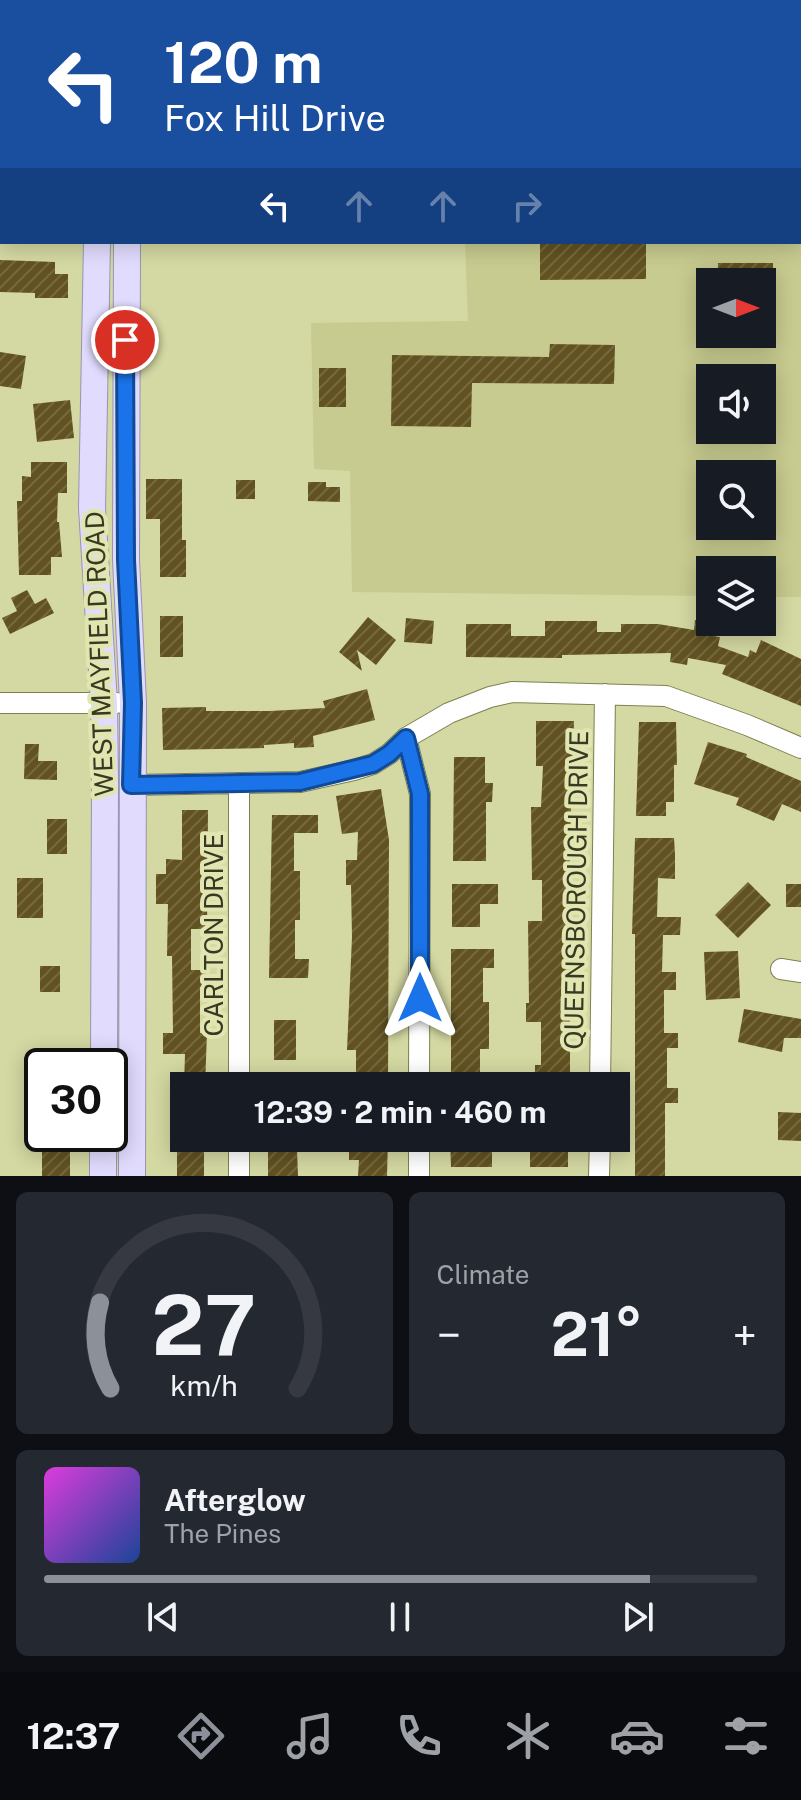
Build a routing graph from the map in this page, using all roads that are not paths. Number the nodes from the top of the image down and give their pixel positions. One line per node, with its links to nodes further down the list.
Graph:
1 (97, 244): 5 (main road, WEST MAYFIELD ROAD)
2 (127, 244): 6 (main road, WEST MAYFIELD ROAD)
3 (605, 694): 7 (street); 8 (street); 14 (street, QUEENSBOROUGH DRIVE)
4 (0, 703): 5 (street)
5 (104, 703): 6 (street); 11 (main road, WEST MAYFIELD ROAD)
6 (133, 703): 10 (main road, WEST MAYFIELD ROAD)
7 (406, 738): 9 (street); 13 (street)
8 (801, 748)
9 (239, 783): 10 (street); 12 (street, CARLTON DRIVE)
10 (131, 785): 20 (main road, WEST MAYFIELD ROAD)
11 (104, 1048)
12 (239, 1072)
13 (419, 1072)
14 (600, 1072)
15 (103, 1152): 19 (main road)
16 (239, 1152): 21 (street)
17 (419, 1152): 22 (street)
18 (600, 1152): 23 (street)
19 (103, 1176)
20 (132, 1176)
21 (239, 1176)
22 (419, 1176)
23 (599, 1176)

